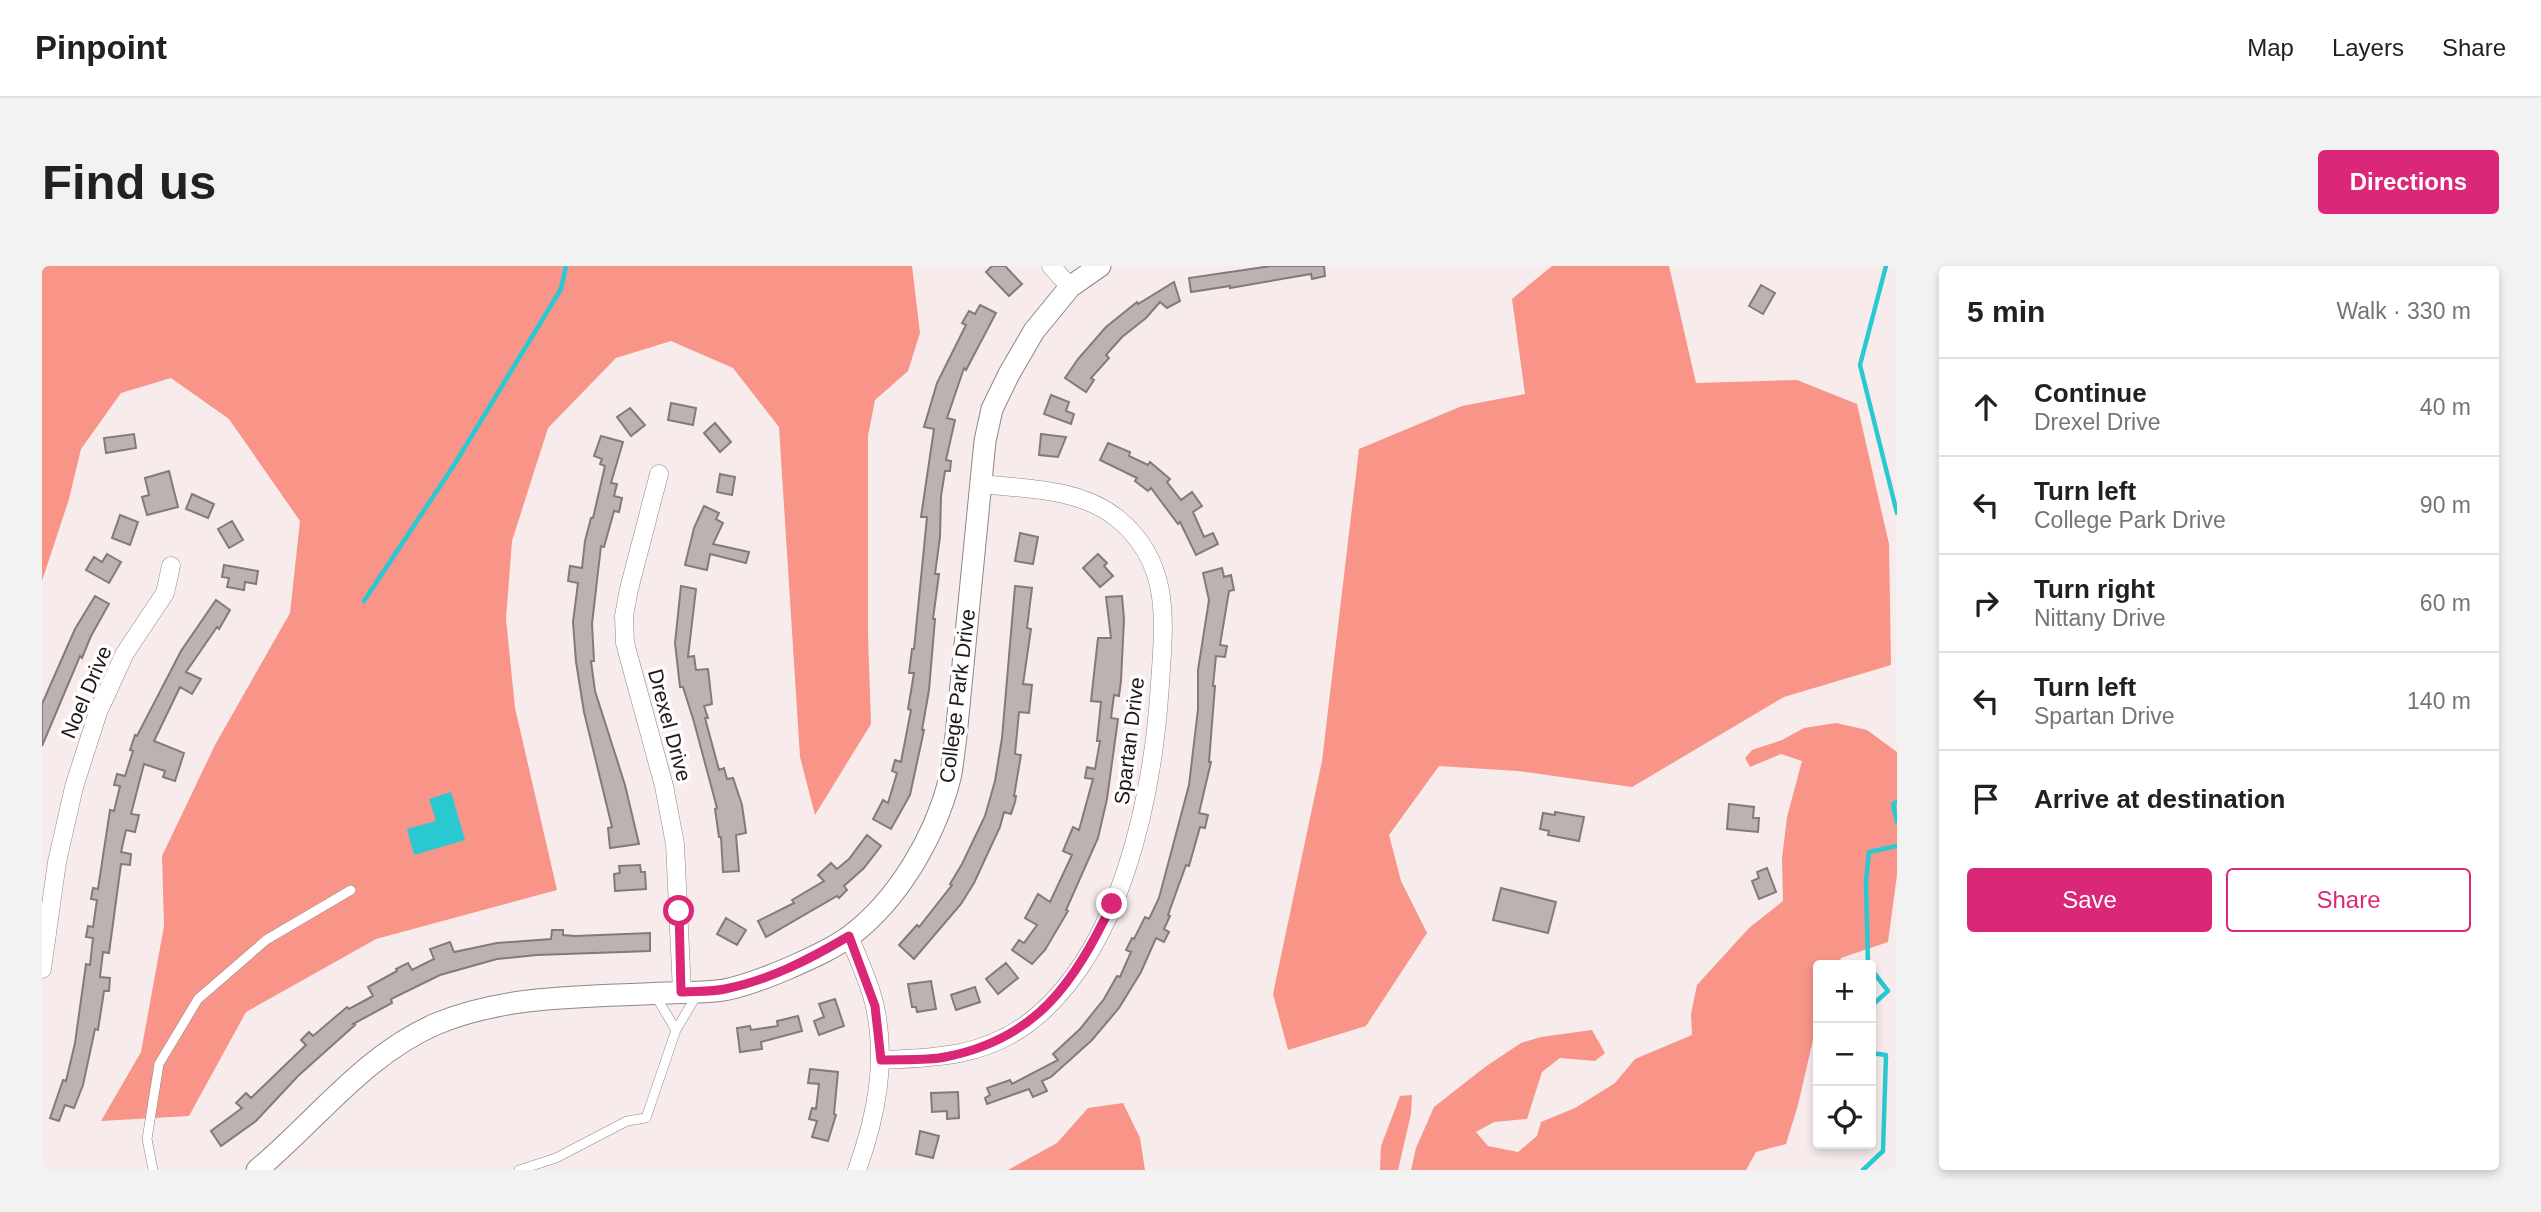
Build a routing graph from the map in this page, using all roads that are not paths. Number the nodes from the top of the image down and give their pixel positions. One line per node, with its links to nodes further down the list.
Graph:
1 (1051, 266): 3 (street)
2 (1100, 266): 3 (street, College Park Drive)
3 (1070, 286): 5 (street, College Park Drive)
4 (659, 474): 10 (street, Drexel Drive)
5 (981, 484): 8 (street, College Park Drive); 13 (street, Spartan Drive)
6 (171, 566): 9 (street, Noel Drive)
7 (351, 890): 14 (lane)
8 (849, 936): 10 (street, College Park Drive); 13 (street)
9 (42, 969)
10 (690, 991): 11 (street, College Park Drive); 12 (lane)
11 (654, 993): 12 (lane); 15 (street, College Park Drive)
12 (676, 1030): 16 (lane)
13 (881, 1060): 17 (street)
14 (153, 1170)
15 (257, 1170)
16 (519, 1170)
17 (857, 1170)

